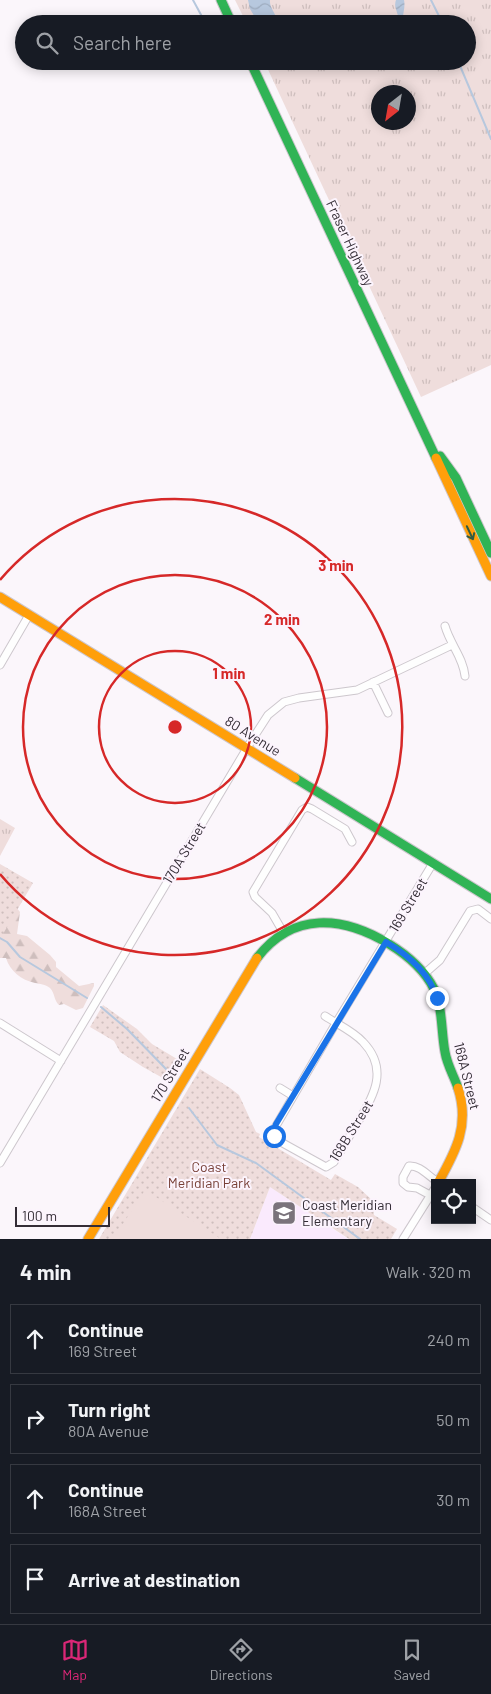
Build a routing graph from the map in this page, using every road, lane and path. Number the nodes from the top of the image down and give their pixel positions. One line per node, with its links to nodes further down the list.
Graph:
1 (221, 0): 2 (main road)
2 (228, 15)
3 (254, 70): 4 (main road, Fraser Highway)
4 (426, 437): 5 (main road, Fraser Highway); 6 (main road, Fraser Highway)
5 (450, 489): 6 (main road); 9 (main road, Fraser Highway, one-way to 9)
6 (472, 513): 7 (main road, Fraser Highway)
7 (488, 541): 8 (main road, Fraser Highway)
8 (491, 553)
9 (491, 576)
10 (0, 597): 11 (main road, 80 Avenue)
11 (29, 615): 14 (street); 18 (main road, 80 Avenue)
12 (445, 626): 13 (street)
13 (452, 646): 15 (street); 16 (street, 170A Street)
14 (0, 665)
15 (465, 676)
16 (373, 682): 17 (street); 18 (street, 170A Street)
17 (388, 713)
18 (247, 748): 20 (main road, 80 Avenue); 29 (street, 170A Street)
19 (352, 842): 23 (street)
20 (433, 863): 21 (main road, 80 Avenue); 24 (street, 169 Street)
21 (491, 900)
22 (491, 919): 25 (street)
23 (283, 932): 24 (main road, 170 Street); 39 (main road, 170 Street)
24 (386, 942): 25 (main road, 168A Street); 27 (street, 169 Street)
25 (424, 974): 35 (main road, 168A Street)
26 (325, 1016): 27 (street)
27 (336, 1023): 31 (street, 169 Street); 32 (street, 168B Street)
28 (0, 1024): 29 (street)
29 (61, 1062): 33 (street, 170A Street)
30 (280, 1088): 31 (street)
31 (293, 1096): 32 (street, 169 Street)
32 (273, 1134)
33 (0, 1163)
34 (432, 1179): 36 (street)
35 (440, 1179)
36 (430, 1195): 40 (street)
37 (476, 1210): 38 (street)
38 (491, 1220)
39 (88, 1239)
40 (404, 1239)

